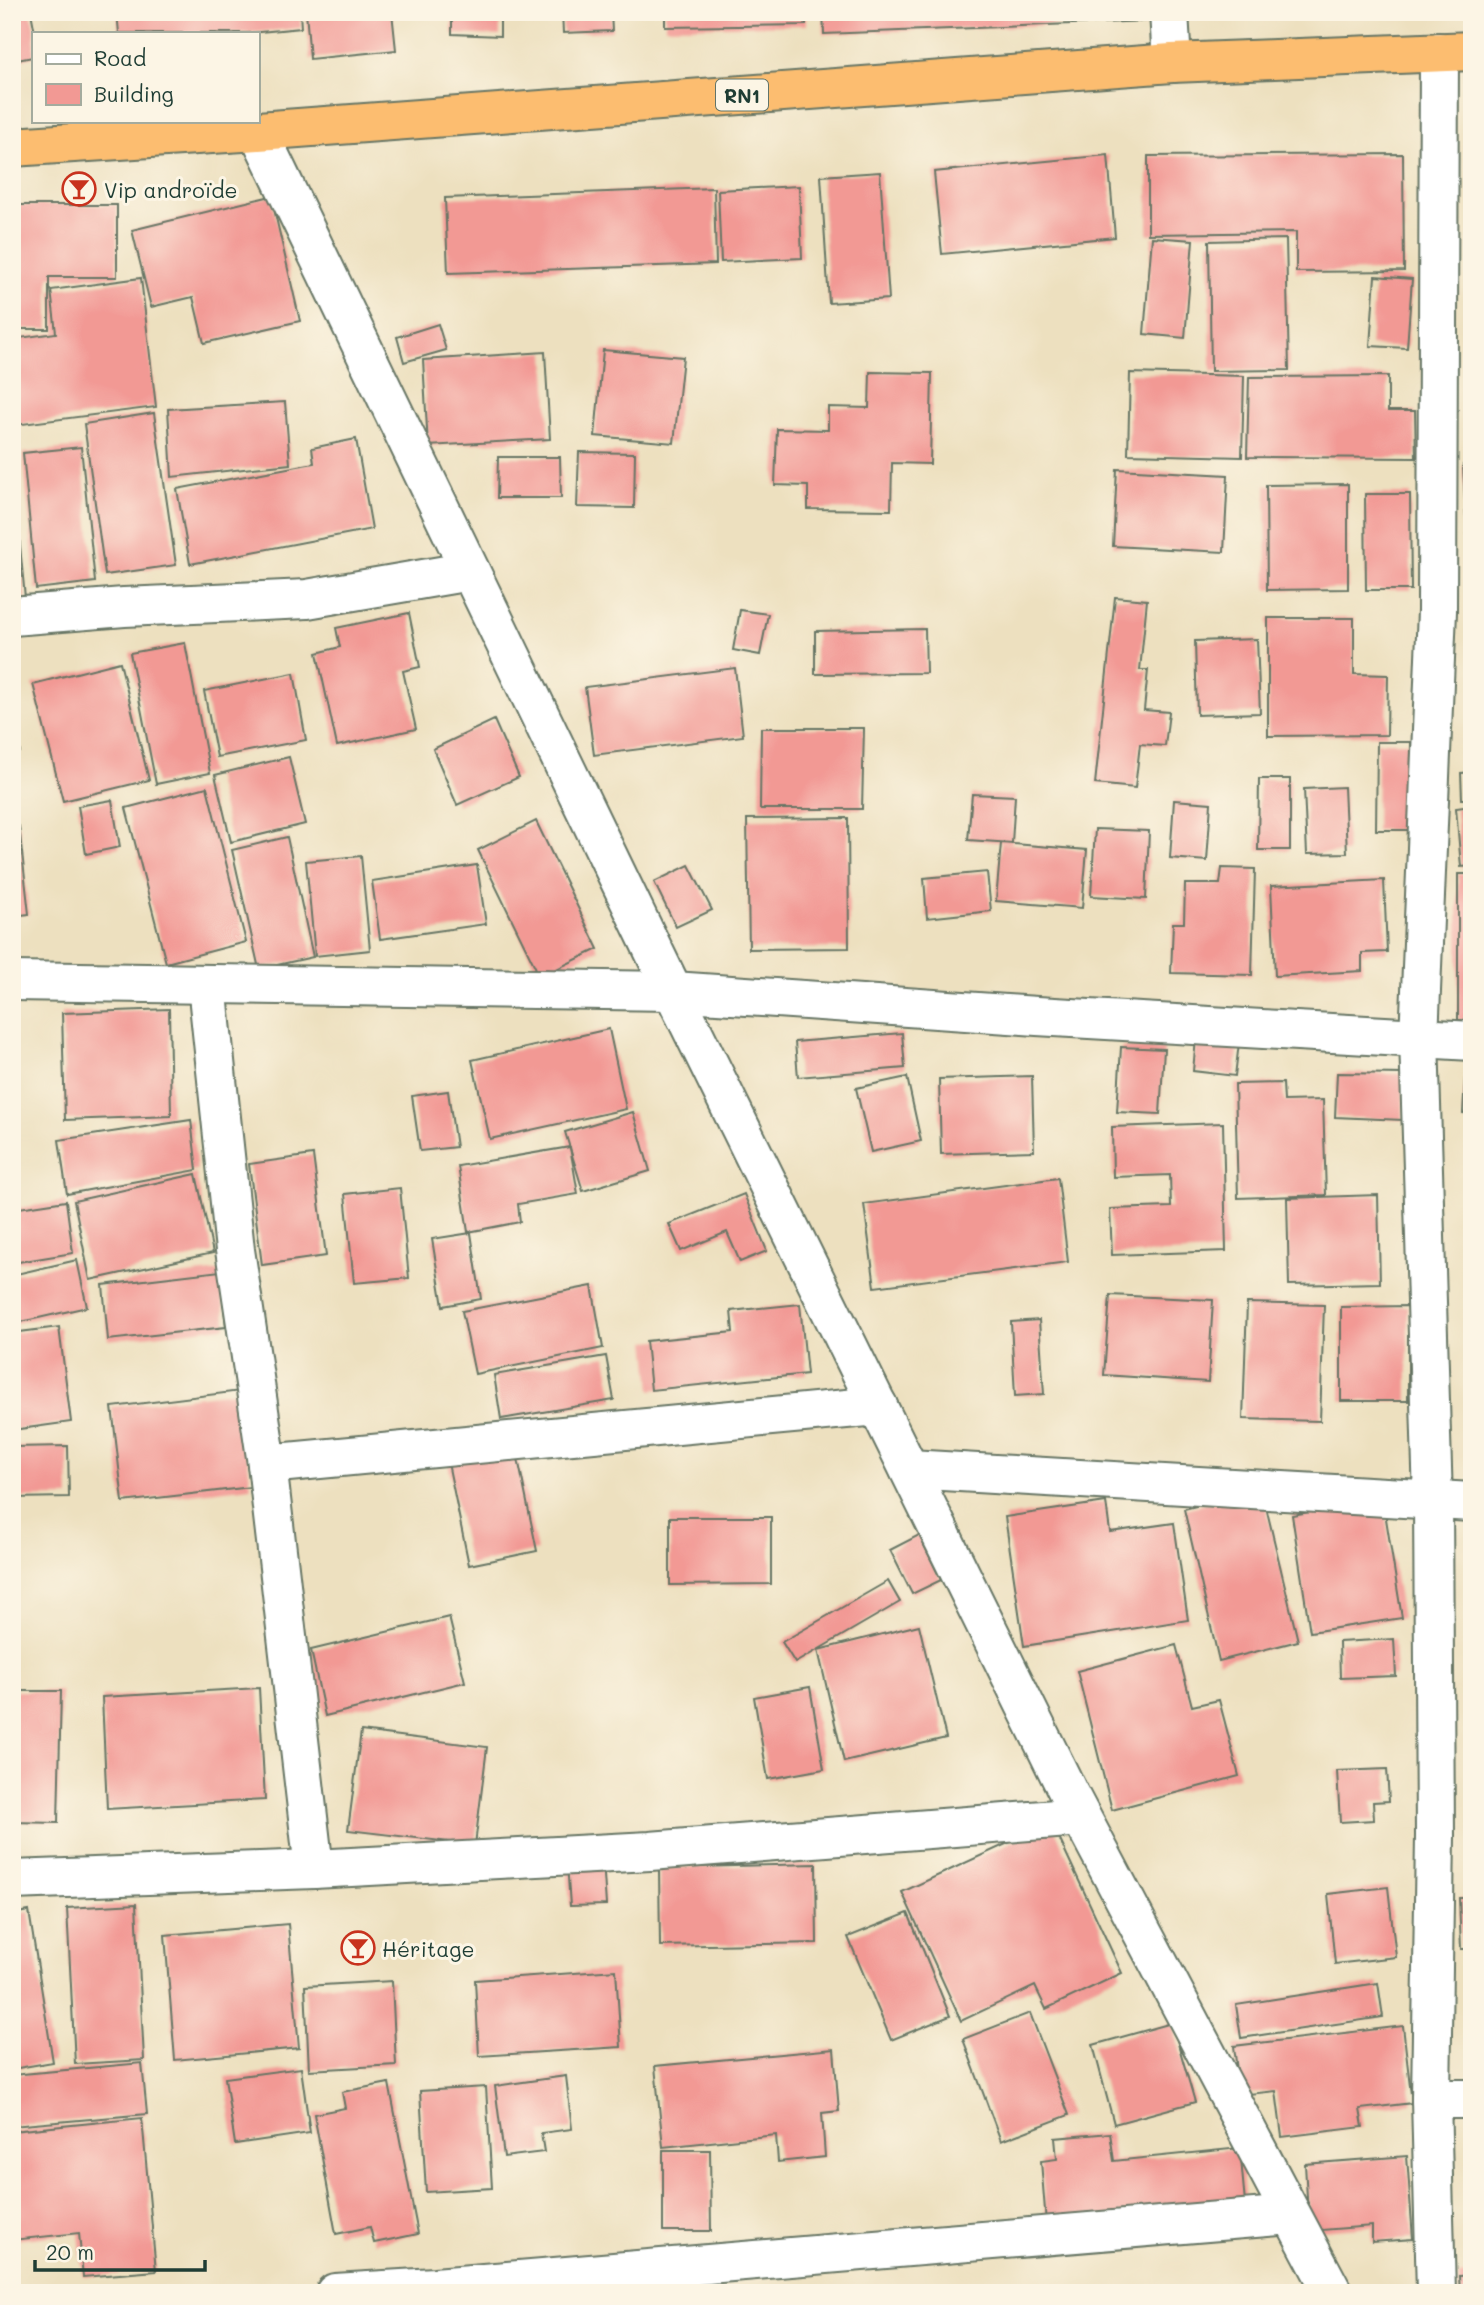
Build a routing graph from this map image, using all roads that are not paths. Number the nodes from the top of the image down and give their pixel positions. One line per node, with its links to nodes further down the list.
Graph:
1 (1169, 12): 3 (street)
2 (1455, 52): 3 (highway, RN1); 11 (street)
3 (1172, 63): 4 (highway, RN1)
4 (258, 131): 5 (highway, RN1); 6 (street)
5 (12, 147)
6 (470, 571): 7 (street); 10 (street)
7 (12, 616)
8 (12, 981): 9 (street)
9 (207, 985): 10 (street); 14 (street)
10 (673, 991): 11 (street); 13 (street)
11 (1419, 1038): 12 (street); 16 (street)
12 (1472, 1041)
13 (878, 1406): 14 (street); 15 (street)
14 (267, 1464): 19 (street)
15 (909, 1469): 16 (street); 18 (street)
16 (1433, 1500): 17 (street); 21 (street)
17 (1472, 1502)
18 (1081, 1817): 19 (street); 23 (street)
19 (314, 1869): 20 (street)
20 (12, 1880)
21 (1431, 2099): 22 (street); 26 (street)
22 (1472, 2099)
23 (1291, 2215): 24 (street); 25 (street)
24 (335, 2293)
25 (1333, 2293)
26 (1436, 2293)

